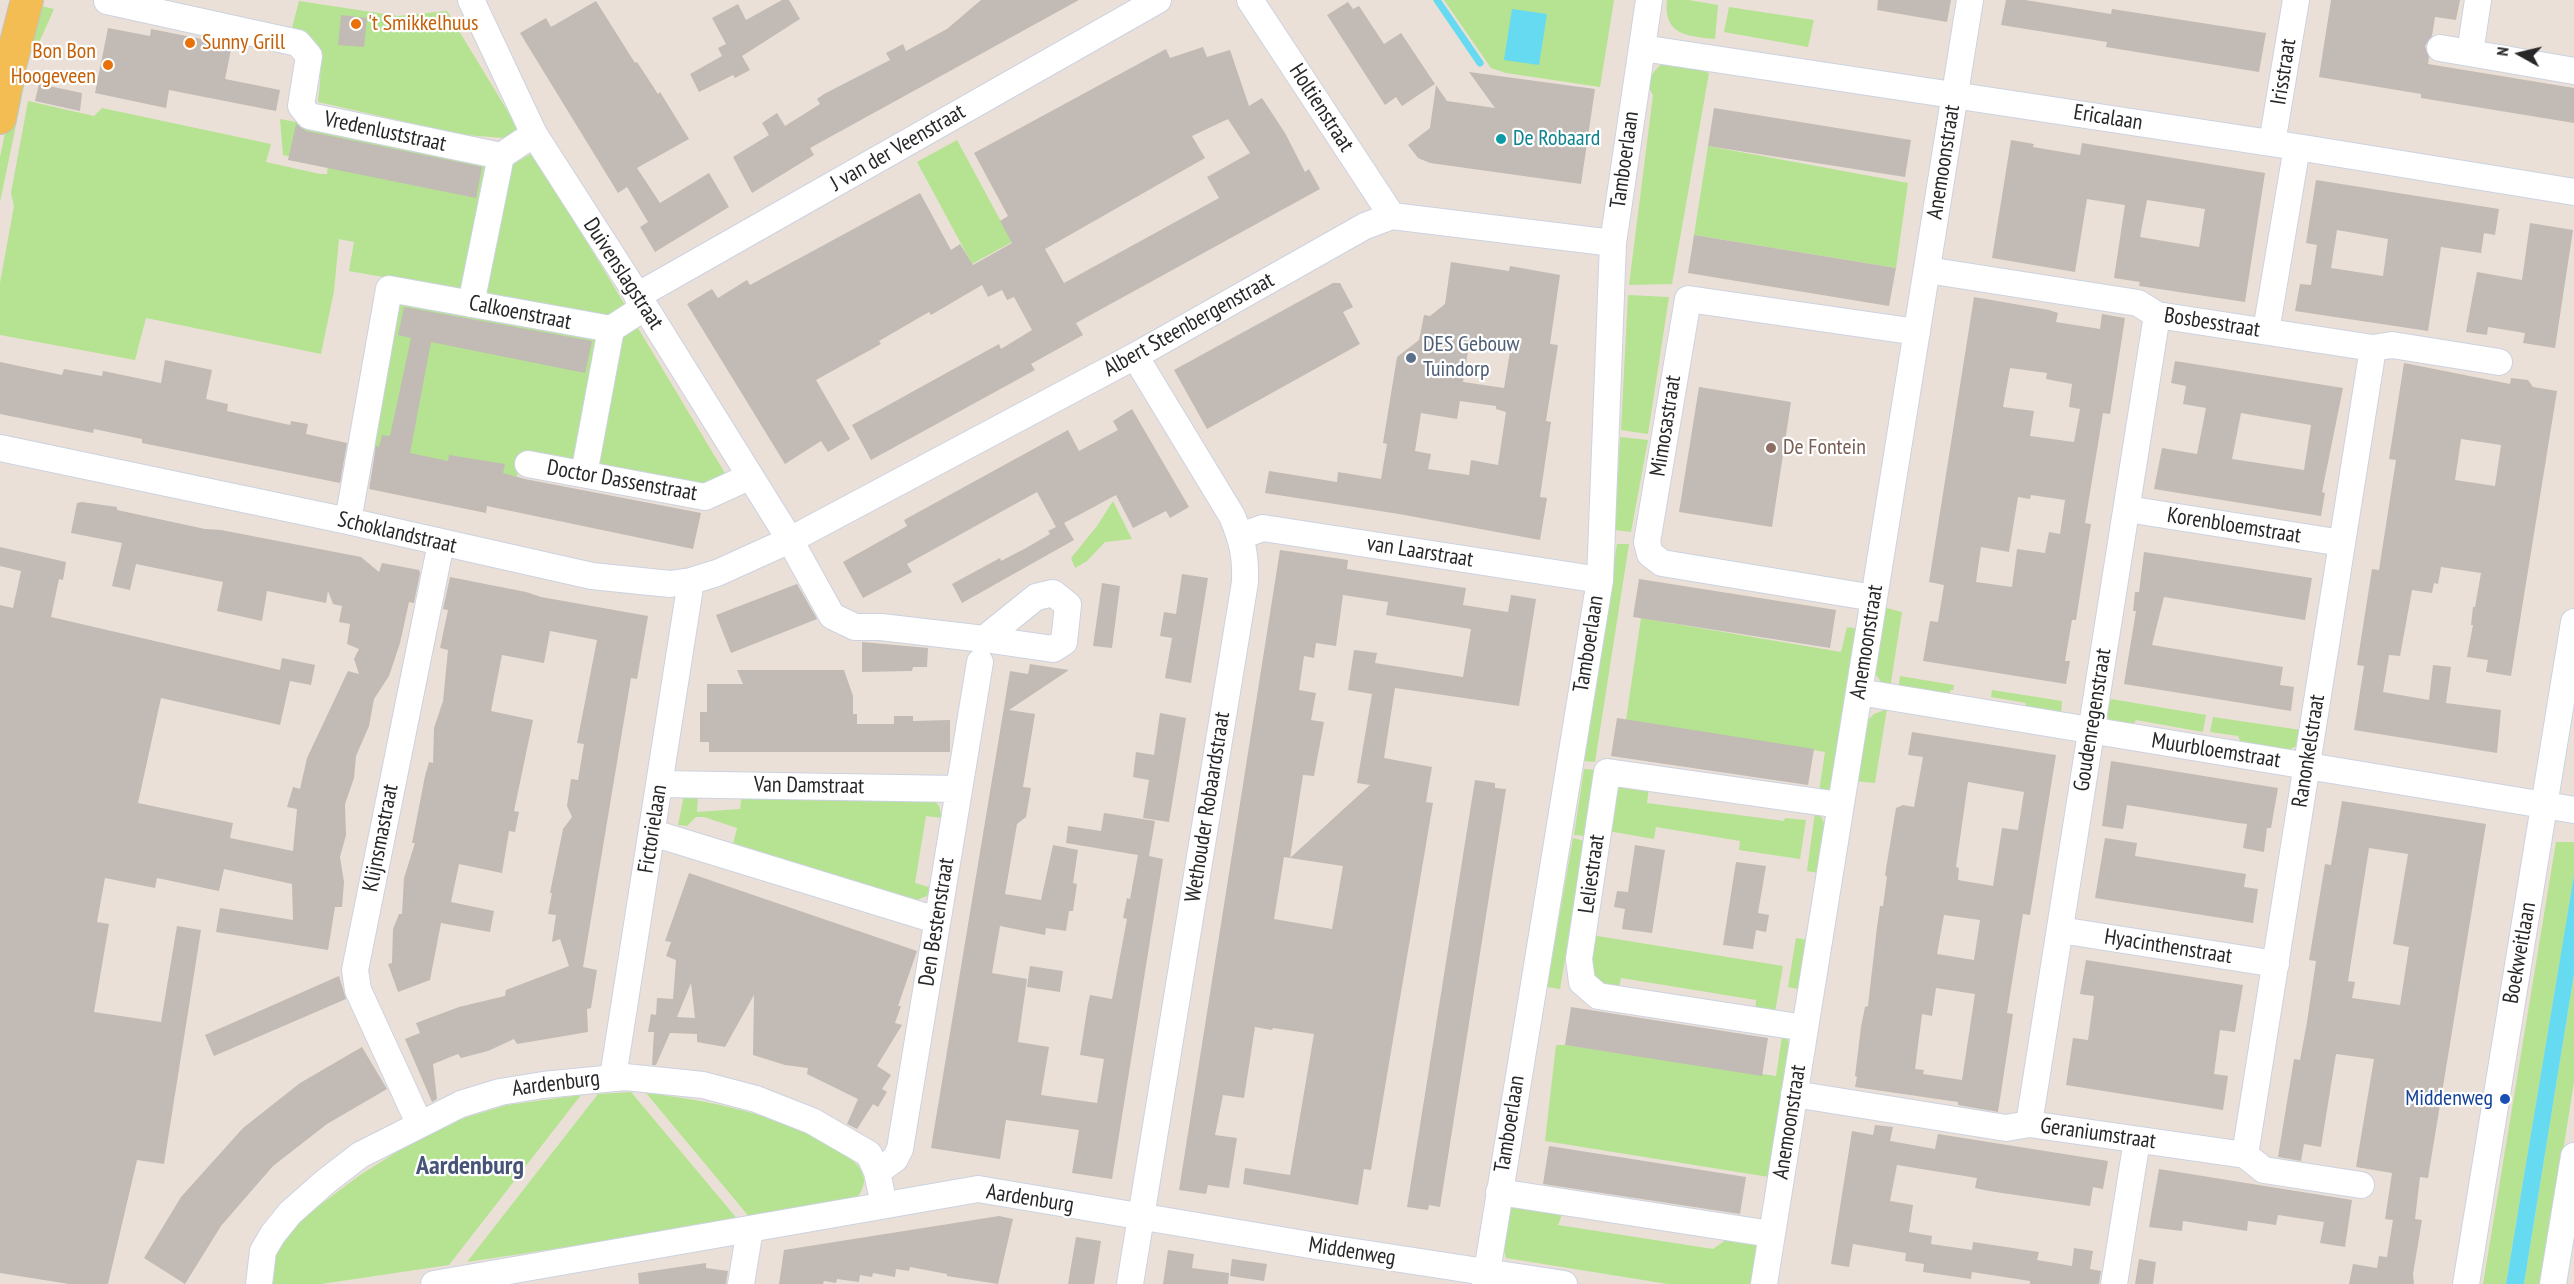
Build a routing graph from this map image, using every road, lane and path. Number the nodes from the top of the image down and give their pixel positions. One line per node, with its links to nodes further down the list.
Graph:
1 (27, 0): 16 (main road)
2 (471, 0): 17 (street, Duivenslagstraat)
3 (1158, 0): 24 (street, J van der Veenstraat)
4 (1250, 0): 21 (street, Holtienstraat)
5 (1649, 0): 11 (street, Tamboerlaan)
6 (1970, 0): 15 (street, Anemoonstraat)
7 (2296, 0): 18 (street, Irisstraat)
8 (2478, 0): 13 (street)
9 (107, 1): 10 (street)
10 (192, 10): 19 (street, Vredenluststraat)
11 (1642, 48): 15 (street, Ericalaan); 22 (street, Tamboerlaan)
12 (2440, 48): 13 (street)
13 (2470, 53): 14 (street)
14 (2574, 71)
15 (1955, 94): 18 (street, Ericalaan); 23 (street, Anemoonstraat)
16 (0, 118)
17 (534, 134): 19 (street); 24 (street, Duivenslagstraat)
18 (2284, 145): 20 (street, Ericalaan); 29 (street, Irisstraat)
19 (501, 156): 25 (street)
20 (2574, 192)
21 (1392, 216): 22 (street); 31 (street, Albert Steenbergenstraat)
22 (1613, 243): 43 (street, Tamboerlaan)
23 (1927, 270): 26 (street, Bosbesstraat); 28 (street, Anemoonstraat)
24 (641, 301): 27 (street); 36 (street, Duivenslagstraat)
25 (471, 304): 27 (street, Calkoenstraat); 38 (street, Calkoenstraat)
26 (2157, 315): 29 (street, Bosbesstraat); 37 (street, Goudenregenstraat)
27 (611, 329): 35 (street)
28 (1917, 332): 45 (street, Anemoonstraat); 45 (street, Mimosastraat)
29 (2266, 332): 30 (street, Bosbesstraat)
30 (2373, 348): 32 (street, Bosbesstraat); 42 (street, Ranonkelstraat)
31 (1135, 356): 39 (street, Wethouder Robaardstraat); 40 (street, Albert Steenbergenstraat)
32 (2499, 362)
33 (0, 448): 38 (street, Schoklandstraat)
34 (528, 464): 35 (street, Doctor Dassenstraat)
35 (584, 474): 36 (street, Doctor Dassenstraat)
36 (749, 477): 40 (street, Duivenslagstraat)
37 (2127, 509): 42 (street, Korenbloemstraat); 48 (street, Goudenregenstraat)
38 (348, 521): 41 (street, Schoklandstraat)
39 (1240, 536): 43 (street, van Laarstraat); 72 (street, Wethouder Robaardstraat)
40 (789, 540): 44 (street, Schoklandstraat); 51 (street, Den Bestenstraat)
41 (441, 543): 44 (street, Schoklandstraat); 62 (street, Klijnsmastraat)
42 (2342, 543): 49 (street, Ranonkelstraat)
43 (1600, 580): 69 (street, Tamboerlaan)
44 (691, 581): 50 (street, Fictorielaan)
45 (1874, 598): 47 (street, Anemoonstraat)
46 (2574, 622): 53 (street, Boekweitlaan)
47 (1859, 692): 48 (street, Muurbloemstraat); 52 (street, Anemoonstraat)
48 (2091, 730): 49 (street, Muurbloemstraat); 57 (street, Goudenregenstraat)
49 (2307, 766): 53 (street, Muurbloemstraat); 58 (street, Ranonkelstraat)
50 (660, 784): 51 (street, Van Damstraat); 55 (street, Fictorielaan)
51 (958, 789): 56 (street, Den Bestenstraat)
52 (1840, 805): 59 (street, Anemoonstraat); 59 (street, Leliestraat)
53 (2545, 806): 54 (street, Muurbloemstraat); 83 (street, Boekweitlaan)
54 (2574, 810)
55 (653, 833): 56 (street); 60 (street, Fictorielaan)
56 (936, 920): 67 (street, Den Bestenstraat)
57 (2060, 930): 58 (street, Hyacinthenstraat); 63 (street, Goudenregenstraat)
58 (2276, 964): 65 (street, Ranonkelstraat)
59 (1805, 1028): 61 (street, Anemoonstraat)
60 (613, 1077): 62 (street, Aardenburg); 67 (street, Aardenburg)
61 (1794, 1094): 63 (street, Geraniumstraat); 74 (street, Anemoonstraat)
62 (419, 1123): 76 (street, Aardenburg)
63 (2029, 1124): 64 (street, Geraniumstraat)
64 (2137, 1140): 65 (street, Geraniumstraat); 82 (street)
65 (2246, 1155): 68 (street, Geraniumstraat)
66 (2574, 1156): 70 (street)
67 (877, 1172): 71 (street, Aardenburg)
68 (2361, 1185)
69 (1499, 1192): 74 (street); 75 (street, Tamboerlaan)
70 (2570, 1201): 84 (street)
71 (884, 1205): 72 (street, Aardenburg); 73 (street, Aardenburg)
72 (1141, 1217): 75 (street, Middenweg); 79 (street, Wethouder Robaardstraat)
73 (750, 1228): 77 (street, Aardenburg); 78 (street)
74 (1771, 1234): 81 (street, Anemoonstraat)
75 (1486, 1278): 80 (street, Middenweg)
76 (259, 1284)
77 (440, 1284)
78 (741, 1284)
79 (1130, 1284)
80 (1564, 1284)
81 (1764, 1284)
82 (2114, 1284)
83 (2466, 1284)
84 (2553, 1284)

